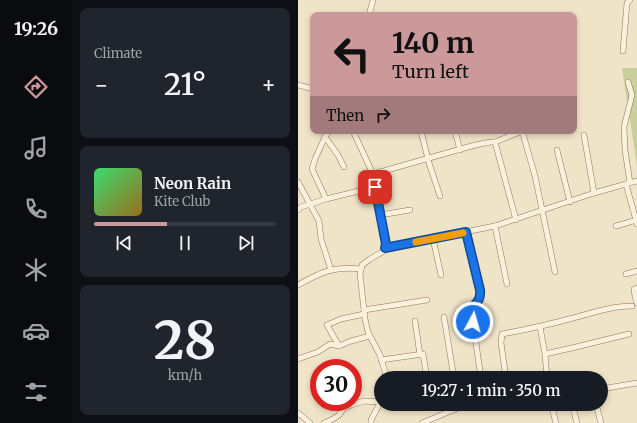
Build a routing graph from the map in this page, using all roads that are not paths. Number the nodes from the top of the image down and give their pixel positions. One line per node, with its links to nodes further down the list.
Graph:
1 (373, 0): 3 (street)
2 (630, 0): 4 (street)
3 (370, 12)
4 (623, 51)
5 (628, 82): 24 (street)
6 (298, 85): 7 (street)
7 (310, 88)
8 (327, 134): 15 (street)
9 (354, 134): 21 (street)
10 (422, 134): 19 (street)
11 (457, 134): 17 (street)
12 (515, 134): 16 (street)
13 (523, 134): 33 (street)
14 (584, 135): 26 (street)
15 (325, 137): 20 (street); 28 (street)
16 (495, 142): 17 (street); 35 (street)
17 (460, 150): 19 (street)
18 (557, 150): 29 (street)
19 (428, 159): 21 (street); 27 (street)
20 (344, 167)
21 (373, 174): 25 (street)
22 (637, 181): 24 (street)
23 (298, 182): 30 (street)
24 (628, 184): 26 (street); 36 (street)
25 (375, 187): 28 (street); 34 (street)
26 (594, 193): 29 (street)
27 (440, 196)
28 (326, 199): 30 (street)
29 (570, 202): 33 (street)
30 (310, 204): 31 (street); 43 (street)
31 (298, 210)
32 (410, 210): 34 (street)
33 (542, 211): 35 (street); 45 (street)
34 (380, 215): 41 (street)
35 (516, 220): 37 (street)
36 (637, 222): 38 (street)
37 (495, 226): 39 (street); 48 (street)
38 (616, 226)
39 (466, 232): 40 (street); 67 (street)
40 (432, 239): 41 (street); 47 (street)
41 (385, 248): 42 (street)
42 (361, 269): 43 (street); 53 (street)
43 (331, 270): 49 (street)
44 (637, 271): 46 (street)
45 (555, 272)
46 (626, 274)
47 (441, 275)
48 (507, 284)
49 (298, 285)
50 (637, 288): 52 (street)
51 (427, 300): 53 (street)
52 (634, 304): 56 (street)
53 (364, 312): 58 (street); 59 (street)
54 (444, 317): 66 (street)
55 (414, 321): 61 (street)
56 (540, 327): 60 (street); 68 (street)
57 (629, 334): 60 (street)
58 (370, 336): 59 (street); 63 (street)
59 (339, 346): 62 (street)
60 (545, 354): 69 (street)
61 (420, 355): 63 (street); 65 (street)
62 (298, 359)
63 (381, 360): 64 (street)
64 (385, 371)
65 (426, 371)
66 (453, 371)
67 (480, 371)
68 (505, 371)
69 (546, 371)
70 (637, 383): 71 (street)
71 (608, 388)
72 (374, 402): 82 (street)
73 (376, 411): 83 (street)
74 (453, 411): 80 (street)
75 (553, 411): 85 (street)
76 (574, 411): 86 (street)
77 (598, 411): 87 (street)
78 (298, 413): 79 (street)
79 (304, 420): 81 (street)
80 (434, 421): 84 (street)
81 (310, 423)
82 (324, 423)
83 (371, 423)
84 (422, 423)
85 (556, 423)
86 (577, 423)
87 (601, 423)

